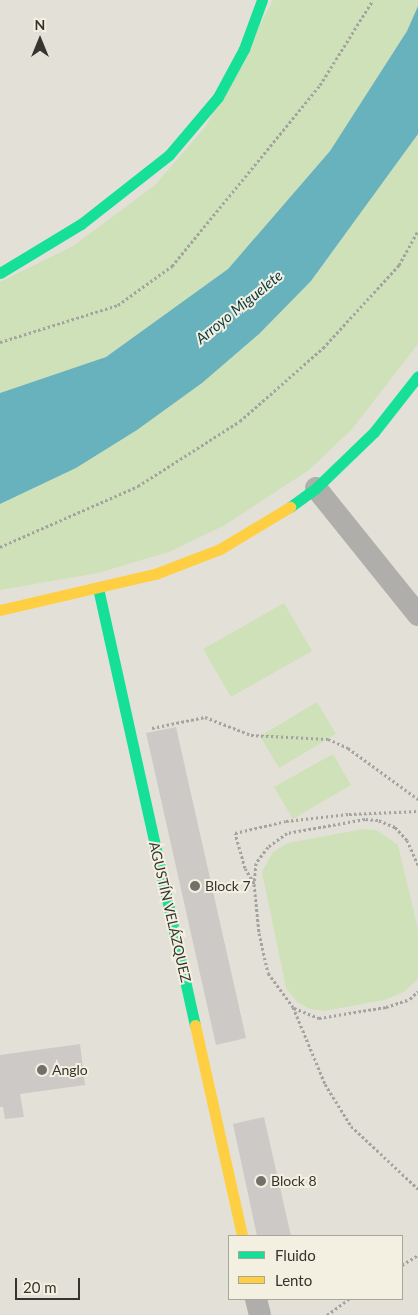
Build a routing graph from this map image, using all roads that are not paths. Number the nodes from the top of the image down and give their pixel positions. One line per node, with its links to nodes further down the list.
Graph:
1 (262, 0): 2 (street)
2 (0, 273)
3 (418, 376): 4 (street)
4 (316, 488): 5 (street); 7 (street)
5 (98, 588): 6 (street); 8 (street, AGUSTÍN VELÁZQUEZ)
6 (0, 610)
7 (418, 615)
8 (242, 1235)
9 (256, 1300): 10 (street)
10 (260, 1315)

